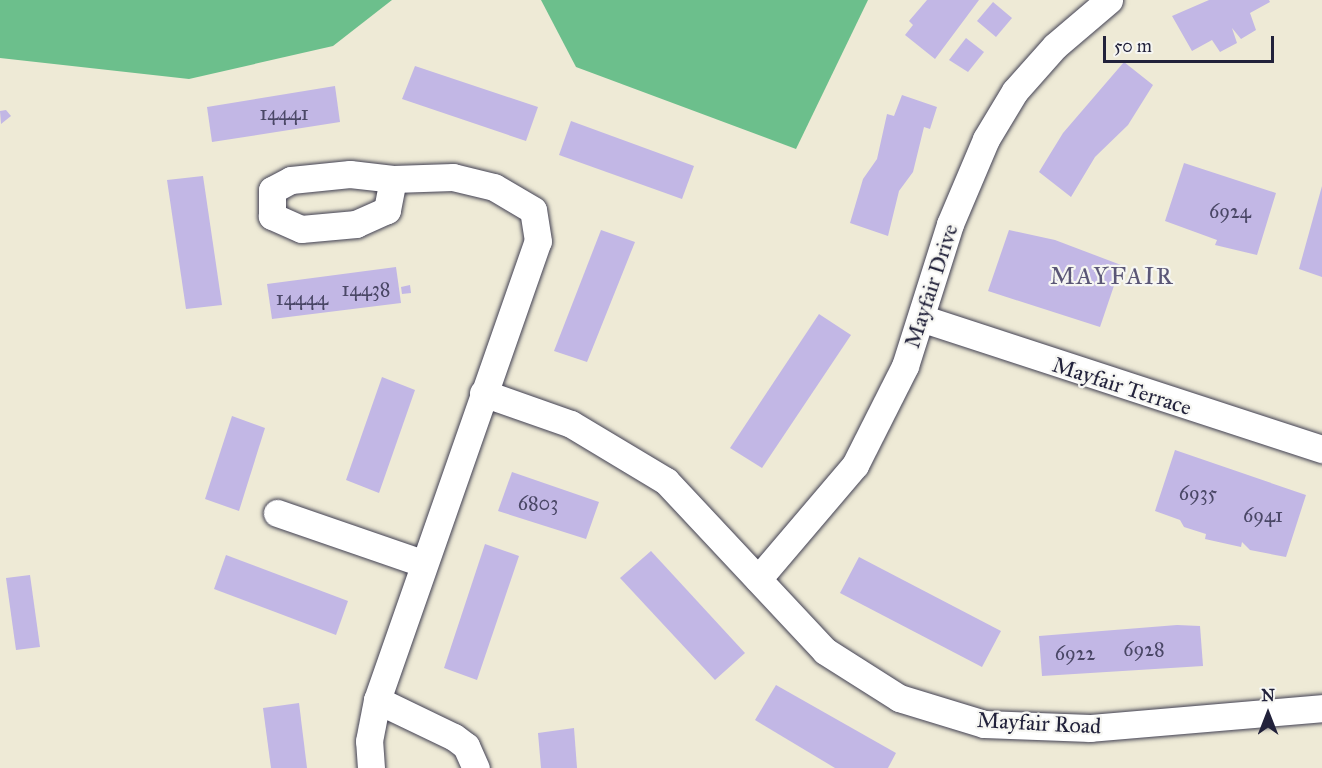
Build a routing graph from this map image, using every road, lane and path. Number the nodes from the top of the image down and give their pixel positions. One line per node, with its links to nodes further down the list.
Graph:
1 (1109, 0): 3 (street, Mayfair Drive)
2 (393, 179): 4 (street)
3 (924, 319): 5 (street, Mayfair Terrace); 8 (street, Mayfair Drive)
4 (483, 393): 7 (street); 8 (street, Mayfair Road)
5 (1322, 449)
6 (277, 513): 7 (street)
7 (422, 563): 9 (street)
8 (758, 579): 10 (street, Mayfair Road)
9 (377, 700): 11 (street); 12 (street)
10 (1322, 708)
11 (371, 768)
12 (476, 768)

